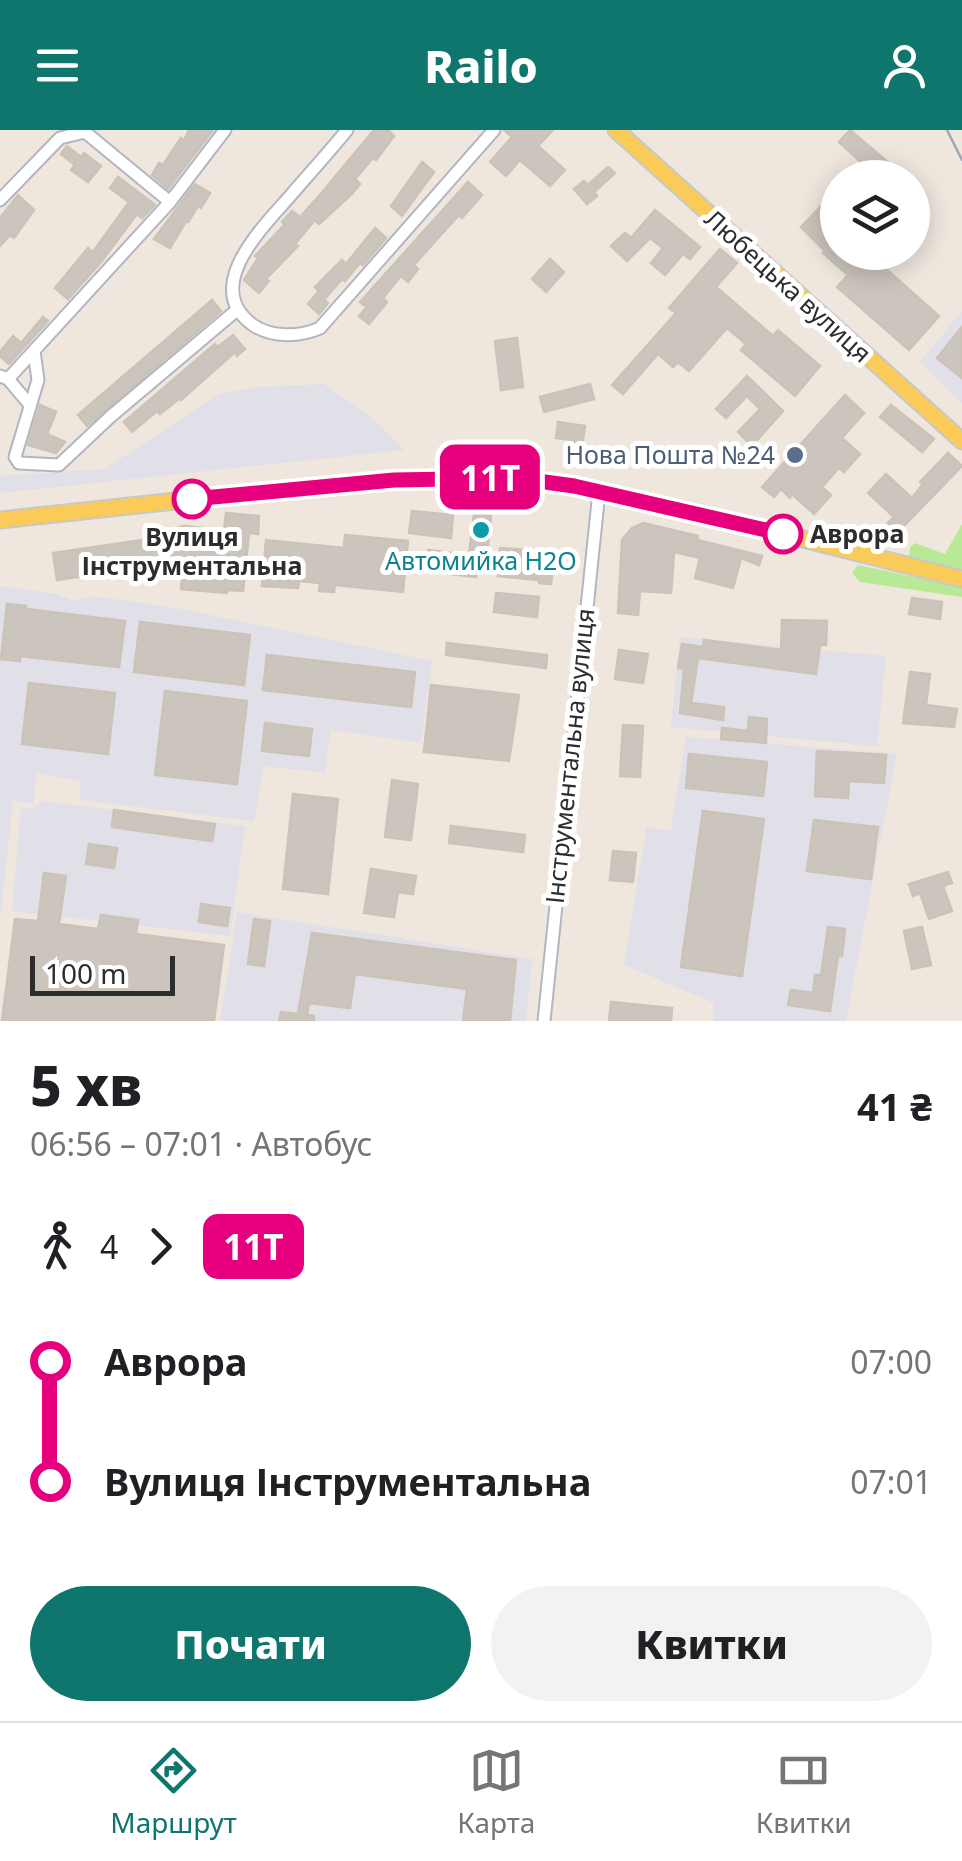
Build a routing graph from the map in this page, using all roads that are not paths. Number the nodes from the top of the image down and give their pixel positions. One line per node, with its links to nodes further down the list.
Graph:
1 (225, 130): 6 (street)
2 (348, 130): 7 (street)
3 (494, 130): 7 (street)
4 (616, 130): 11 (main road, Любецька вулиця)
5 (0, 200): 6 (street)
6 (170, 202): 8 (street)
7 (238, 310): 10 (street)
8 (34, 351): 9 (street); 10 (street)
9 (4, 377): 10 (street)
10 (30, 405)
11 (962, 441)
12 (599, 492): 13 (main road); 14 (main road); 15 (street, Інструментальна вулиця)
13 (0, 520)
14 (962, 579)
15 (544, 1021)

